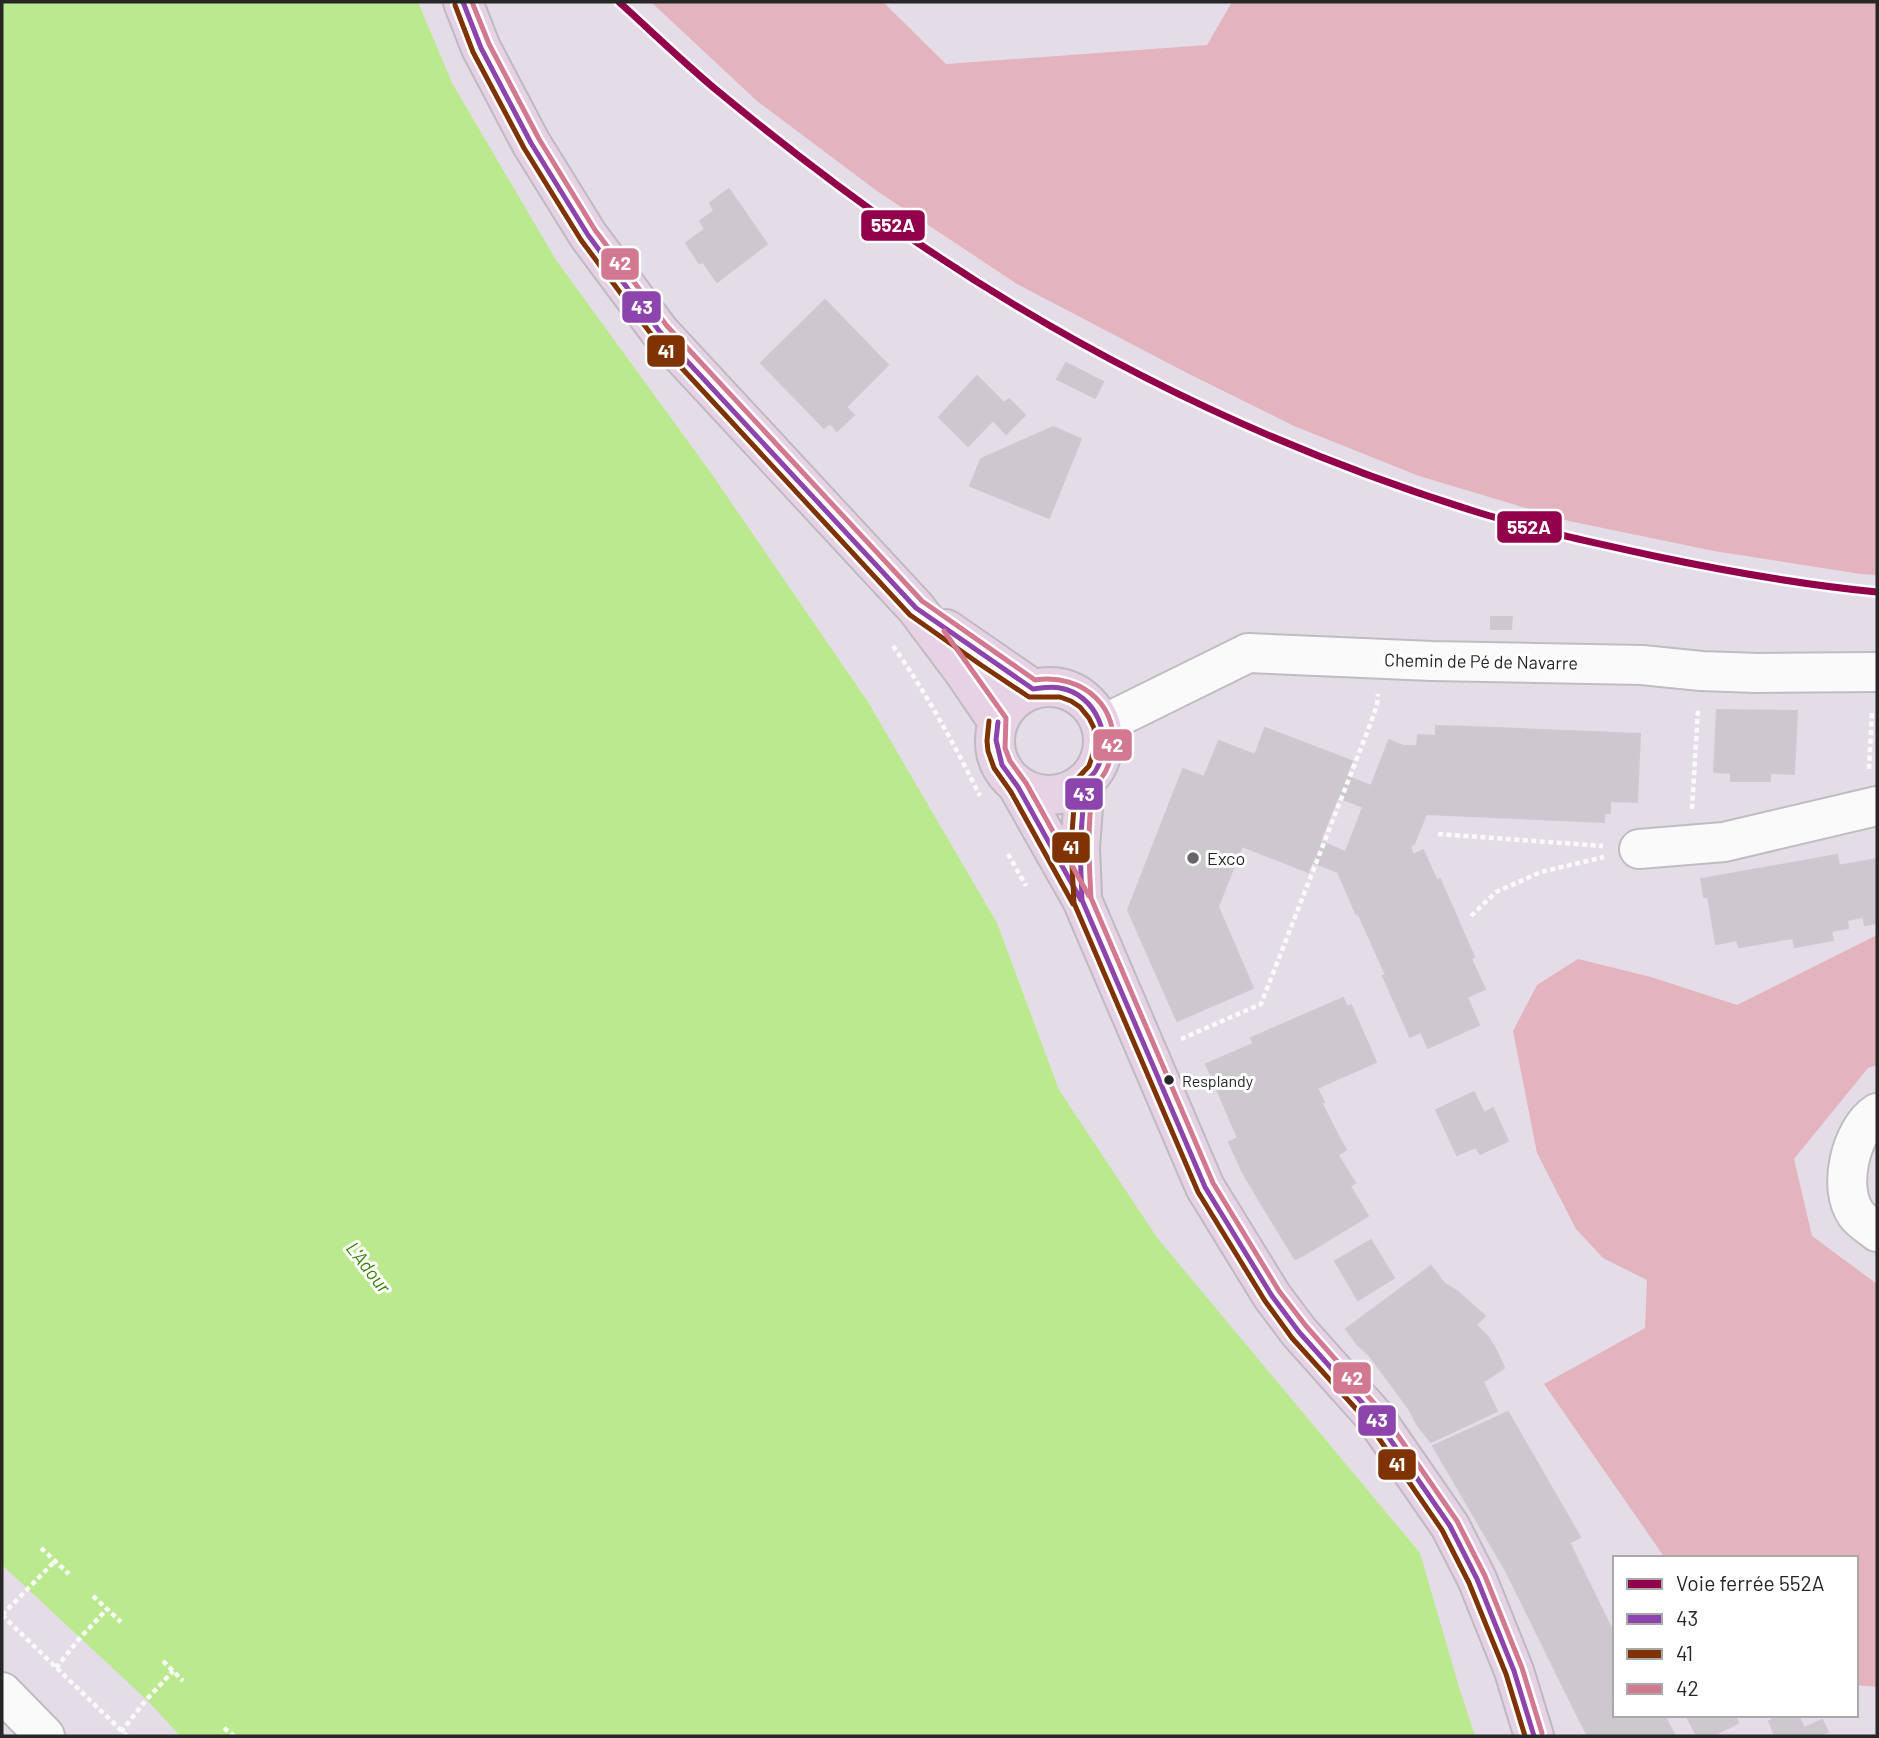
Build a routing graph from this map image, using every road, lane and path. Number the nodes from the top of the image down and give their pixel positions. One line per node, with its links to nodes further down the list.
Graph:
1 (463, 2): 2 (main road)
2 (916, 608): 4 (main road); 7 (main road)
3 (1875, 672): 8 (street, Chemin de Pé de Navarre); 11 (path)
4 (1034, 689): 7 (main road); 8 (main road)
5 (1377, 705): 17 (path)
6 (1698, 714): 13 (path)
7 (998, 722): 10 (main road)
8 (1102, 726): 9 (main road)
9 (1086, 782): 10 (main road); 15 (main road)
10 (1018, 786): 15 (main road)
11 (1872, 807): 13 (street)
12 (1438, 834): 14 (path)
13 (1690, 845): 14 (street)
14 (1639, 849): 16 (path)
15 (1082, 900): 37 (main road)
16 (1471, 916)
17 (1184, 1038)
18 (1877, 1113): 19 (street)
19 (1877, 1232)
20 (41, 1548): 21 (path)
21 (55, 1561): 22 (path); 25 (path)
22 (69, 1574)
23 (93, 1596): 24 (path)
24 (107, 1609): 26 (path); 28 (path)
25 (2, 1615): 28 (path)
26 (121, 1622)
27 (163, 1661): 29 (path)
28 (56, 1668): 33 (path)
29 (173, 1671): 30 (path); 33 (path)
30 (183, 1681)
31 (2, 1692): 34 (street)
32 (224, 1728): 36 (path)
33 (121, 1731): 35 (path)
34 (45, 1736)
35 (127, 1736)
36 (234, 1736)
37 (1534, 1736)

